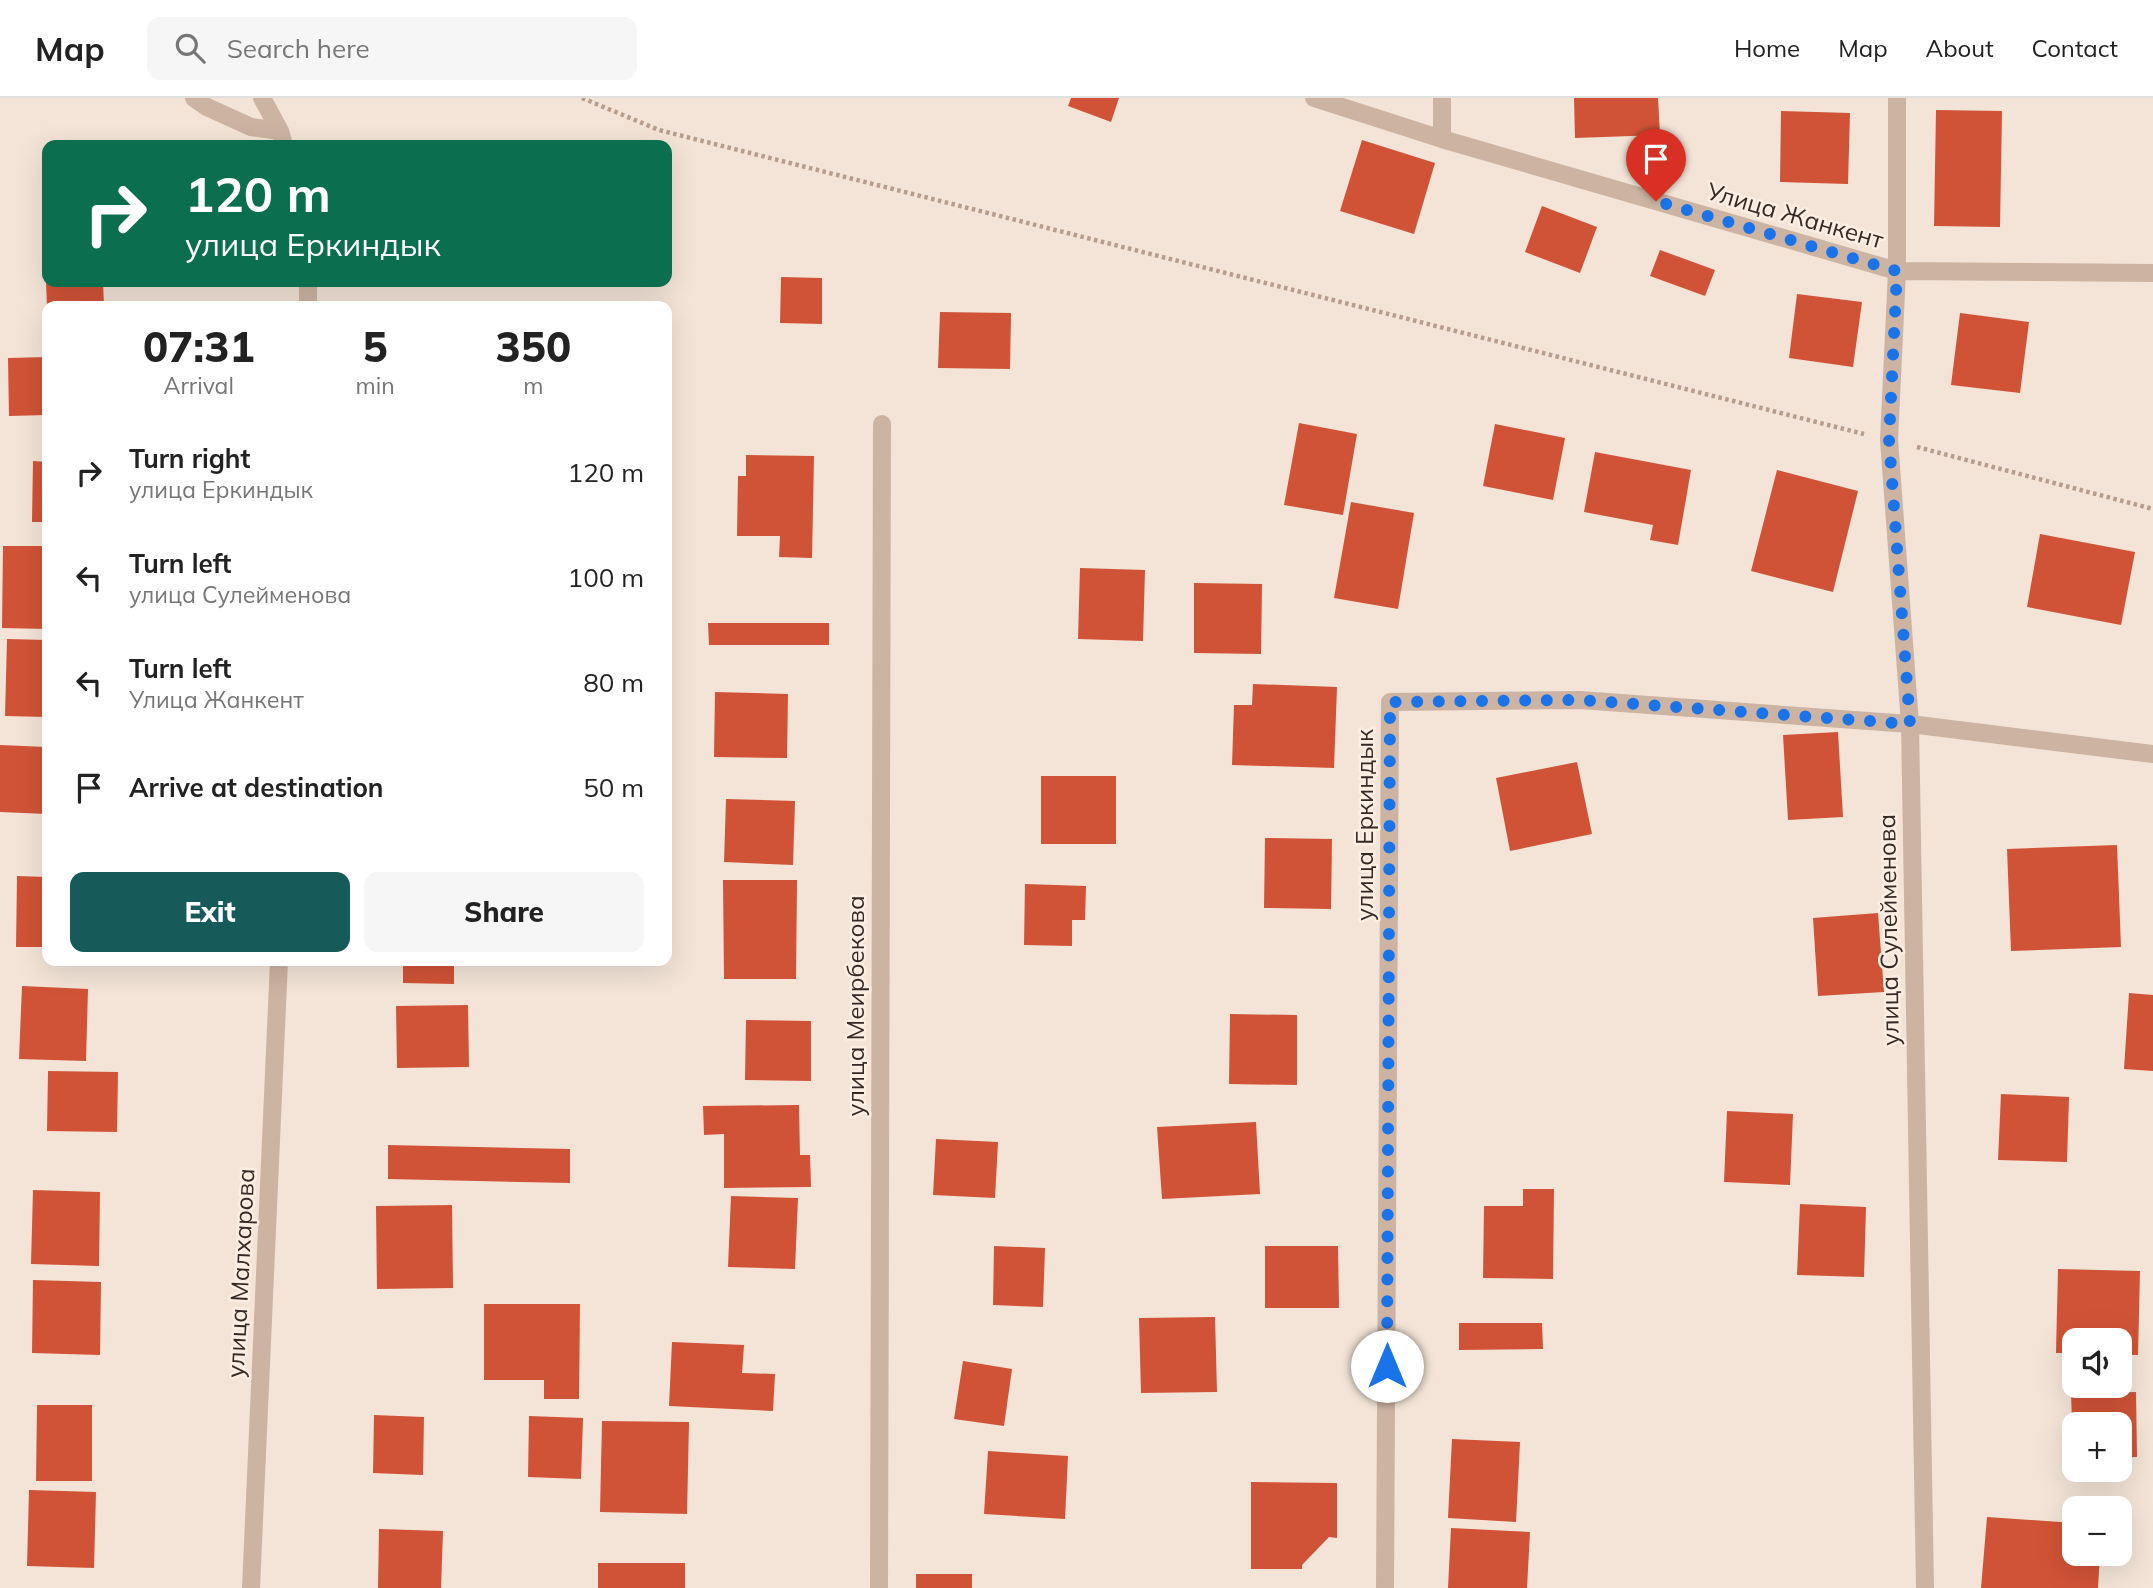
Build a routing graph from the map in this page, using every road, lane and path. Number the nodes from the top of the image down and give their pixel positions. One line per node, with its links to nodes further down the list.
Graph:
1 (194, 98): 7 (street)
2 (262, 98): 7 (street)
3 (582, 98): 12 (path)
4 (1314, 98): 8 (street, Улица Жанкент)
5 (1442, 98): 8 (street)
6 (1897, 98): 9 (street, улица Сулейменова)
7 (282, 138)
8 (1442, 139): 9 (street, Улица Жанкент)
9 (1897, 271): 10 (street, Улица Жанкент); 12 (street, улица Сулейменова)
10 (2153, 273)
11 (881, 424): 18 (street, улица Меирбекова)
12 (1889, 440): 13 (path); 14 (street, улица Сулейменова)
13 (2153, 509)
14 (1910, 724): 15 (street, улица Еркиндык); 19 (street, улица Еркиндык); 20 (street, улица Сулейменова)
15 (2153, 754)
16 (279, 966): 17 (street, улица Малхарова)
17 (251, 1588)
18 (879, 1588)
19 (1385, 1588)
20 (1925, 1588)

